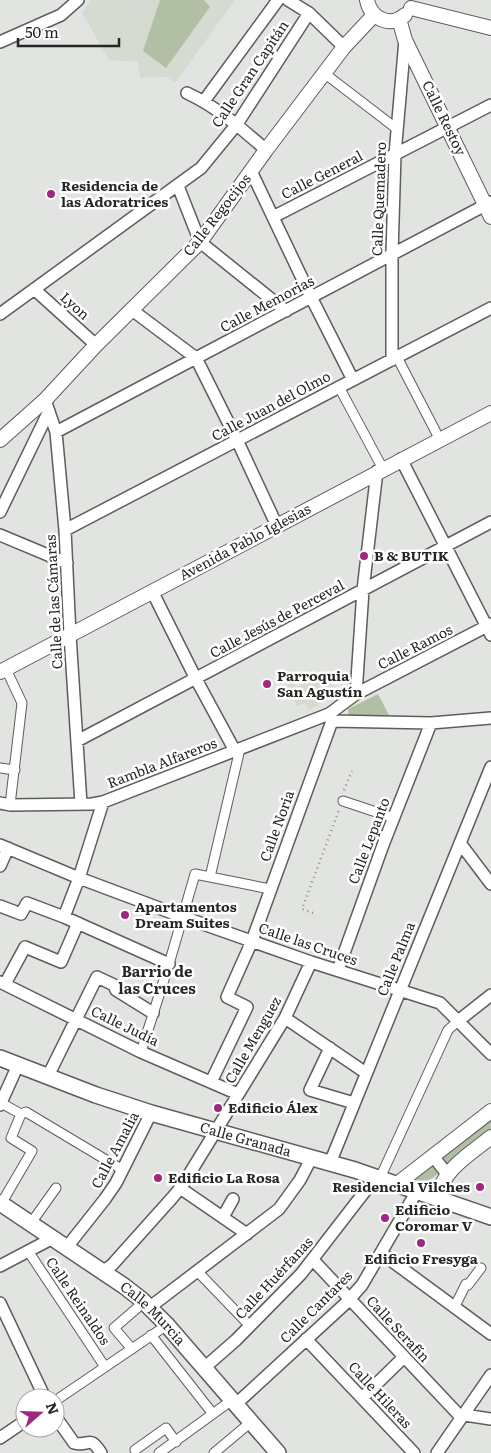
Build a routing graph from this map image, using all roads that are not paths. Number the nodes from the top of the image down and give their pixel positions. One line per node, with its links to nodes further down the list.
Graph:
1 (78, 0): 11 (street)
2 (278, 0): 15 (street)
3 (288, 0): 6 (street)
4 (367, 0): 7 (street)
5 (411, 4): 8 (street); 9 (street)
6 (308, 12): 12 (street); 17 (street, Calle Gran Capitán)
7 (374, 15): 8 (street); 12 (street, Calle Regocijos)
8 (399, 20): 10 (street, Calle Restoy)
9 (491, 28)
10 (405, 40): 18 (street, Calle Restoy); 19 (street, Calle Quemadero)
11 (0, 42)
12 (344, 47): 13 (street, Calle Regocijos)
13 (324, 73): 19 (street); 20 (street, Calle Regocijos)
14 (187, 93): 15 (street)
15 (204, 101): 17 (street)
16 (491, 106): 18 (street, Calle General)
17 (237, 124): 20 (street); 23 (street, Calle Gran Capitán)
18 (449, 127): 21 (street, Calle General); 24 (street, Calle Restoy)
19 (397, 129): 21 (street, Calle Quemadero)
20 (266, 150): 22 (street, Calle Regocijos)
21 (396, 154): 25 (street, Calle General); 27 (street, Calle Quemadero)
22 (251, 171): 25 (street); 26 (street, Calle Regocijos)
23 (178, 186): 26 (street); 28 (street, Calle Gran Capitán)
24 (489, 208): 27 (street, Calle Memorias)
25 (273, 217): 29 (street)
26 (200, 242): 31 (street, Calle Regocijos); 32 (street)
27 (392, 254): 29 (street, Calle Memorias); 36 (street, Calle Quemadero)
28 (34, 289): 33 (street, Calle Gran Capitán); 34 (street, Lyon)
29 (311, 297): 32 (street, Calle Memorias); 37 (street)
30 (491, 308): 36 (street, Calle Juan del Olmo)
31 (132, 310): 34 (street, Calle Regocijos); 35 (street)
32 (286, 310): 35 (street, Calle Memorias)
33 (0, 314)
34 (96, 345): 39 (street, Calle Regocijos)
35 (196, 358): 41 (street, Calle Memorias); 43 (street)
36 (395, 358): 37 (street, Calle Juan del Olmo); 44 (street)
37 (353, 380): 38 (street, Calle Juan del Olmo)
38 (339, 387): 43 (street, Calle Juan del Olmo); 46 (street)
39 (47, 405): 41 (street, Calle de las Cámaras); 42 (street, Calle Regocijos); 47 (street)
40 (491, 413): 44 (street, Avenida Pablo Iglesias)
41 (56, 432): 50 (street, Calle de las Cámaras)
42 (0, 440)
43 (237, 440): 49 (street); 50 (street, Calle Juan del Olmo)
44 (440, 440): 45 (street, Avenida Pablo Iglesias)
45 (401, 459): 46 (street, Avenida Pablo Iglesias); 52 (street)
46 (380, 470): 49 (street, Avenida Pablo Iglesias); 54 (street)
47 (0, 512)
48 (491, 522): 52 (street, Calle Jesús de Perceval)
49 (276, 526): 55 (street, Avenida Pablo Iglesias)
50 (65, 530): 53 (street, Calle de las Cámaras)
51 (0, 534): 53 (street)
52 (445, 547): 54 (street, Calle Jesús de Perceval); 56 (street)
53 (67, 563): 57 (street, Calle de las Cámaras)
54 (362, 590): 59 (street, Calle Jesús de Perceval); 60 (street)
55 (152, 591): 57 (street, Avenida Pablo Iglesias); 59 (street)
56 (489, 629): 60 (street, Calle Ramos)
57 (70, 635): 58 (street, Avenida Pablo Iglesias); 64 (street, Calle de las Cámaras)
58 (3, 670): 68 (street)
59 (196, 679): 64 (street, Calle Jesús de Perceval); 65 (street)
60 (356, 694): 61 (street, Calle Ramos)
61 (330, 718): 63 (street); 65 (street, Rambla Alfareros); 80 (street, Calle Noria)
62 (491, 718): 63 (street)
63 (430, 723): 73 (street, Calle Lepanto)
64 (77, 742): 72 (street, Calle de las Cámaras)
65 (237, 750): 70 (street, Rambla Alfareros); 77 (street)
66 (491, 767): 74 (street, Calle Palma)
67 (0, 768): 68 (street)
68 (15, 770): 71 (street)
69 (342, 801): 73 (street)
70 (103, 802): 72 (street, Rambla Alfareros); 78 (street)
71 (5, 804): 72 (street, Rambla Alfareros)
72 (82, 804)
73 (394, 818): 88 (street, Calle Lepanto)
74 (460, 843): 79 (street); 90 (street, Calle Palma)
75 (4, 847): 76 (street); 78 (street, Calle las Cruces)
76 (0, 866)
77 (210, 877): 80 (street); 83 (street)
78 (79, 878): 82 (street); 83 (street, Calle las Cruces)
79 (491, 884)
80 (270, 888): 85 (street, Calle Noria)
81 (0, 906): 82 (street)
82 (64, 917): 84 (street)
83 (183, 917): 85 (street, Calle las Cruces); 87 (street)
84 (78, 923): 87 (street); 89 (street)
85 (252, 941): 86 (street, Calle las Cruces); 105 (street, Calle Noria)
86 (311, 962): 88 (street, Calle las Cruces); 95 (street, Calle Menguez)
87 (169, 964): 94 (street)
88 (338, 970): 90 (street, Calle las Cruces)
89 (2, 983): 96 (street, Calle Judía)
90 (400, 991): 92 (street, Calle las Cruces); 103 (street, Calle Palma)
91 (491, 995): 93 (street)
92 (440, 1003): 93 (street, Calle las Cruces); 97 (street, Calle las Cruces)
93 (470, 1012): 97 (street)
94 (153, 1013): 96 (street); 99 (street)
95 (285, 1018): 98 (street); 106 (street, Calle Menguez)
96 (76, 1019): 99 (street, Calle Judía); 104 (street)
97 (458, 1021): 100 (street, Calle las Cruces); 119 (street)
98 (330, 1048): 103 (street); 107 (street)
99 (141, 1052): 105 (street, Calle Judía)
100 (491, 1054)
101 (0, 1058): 102 (main road, Calle Granada)
102 (18, 1064): 104 (main road, Calle Granada); 108 (street)
103 (366, 1073): 107 (street, Calle Palma)
104 (48, 1076): 110 (main road, Calle Granada)
105 (211, 1082): 106 (street, Calle Judía)
106 (238, 1094): 112 (street, Calle Menguez)
107 (354, 1103): 116 (street, Calle Palma)
108 (0, 1104): 111 (street)
109 (491, 1111): 114 (street)
110 (151, 1113): 112 (main road, Calle Granada); 117 (street, Calle Amalia)
111 (21, 1114): 117 (street); 126 (street)
112 (216, 1131): 115 (main road, Calle Granada); 122 (street, Calle Menguez)
113 (491, 1137): 118 (street)
114 (434, 1156): 118 (street); 120 (street)
115 (312, 1158): 116 (main road, Calle Granada); 130 (street)
116 (330, 1163): 119 (main road, Calle Granada)
117 (123, 1170): 132 (street, Calle Amalia)
118 (447, 1174): 124 (street)
119 (378, 1177): 120 (main road, Calle Granada); 135 (street, Calle Huérfanas)
120 (397, 1184): 123 (main road, Calle Granada)
121 (56, 1188): 129 (street)
122 (180, 1188): 127 (street); 139 (street, Calle Menguez)
123 (418, 1191): 124 (main road, Calle Granada); 134 (street, Calle Cantares)
124 (437, 1198): 128 (main road, Calle Granada)
125 (233, 1199): 127 (street)
126 (1, 1203): 129 (main road, Calle Murcia)
127 (223, 1217): 130 (street)
128 (491, 1217)
129 (31, 1223): 131 (main road, Calle Murcia)
130 (247, 1234): 138 (street)
131 (53, 1238): 132 (main road, Calle Murcia); 133 (street)
132 (66, 1248): 139 (main road, Calle Murcia)
133 (28, 1251): 136 (street); 151 (street, Calle Reinaldos)
134 (381, 1253): 140 (street, Calle Cantares); 143 (street)
135 (313, 1260): 140 (street, Calle Serafín); 145 (street, Calle Huérfanas)
136 (0, 1266)
137 (480, 1268): 143 (street)
138 (196, 1271): 142 (street); 145 (street)
139 (102, 1272): 142 (main road, Calle Murcia)
140 (349, 1299): 148 (street, Calle Cantares); 150 (street, Calle Serafín)
141 (0, 1303): 154 (street)
142 (147, 1304): 144 (main road, Calle Murcia); 149 (street)
143 (454, 1308): 146 (street)
144 (167, 1325): 147 (street); 152 (main road, Calle Murcia)
145 (250, 1326): 152 (street, Calle Huérfanas)
146 (491, 1334)
147 (151, 1335): 149 (street); 158 (street)
148 (306, 1339): 156 (street, Calle Hileras); 157 (street, Calle Cantares)
149 (132, 1348): 151 (street)
150 (404, 1357): 156 (street); 159 (street, Calle Serafín)
151 (105, 1367): 155 (street)
152 (204, 1368): 157 (main road, Calle Murcia)
153 (491, 1375): 159 (street)
154 (40, 1388)
155 (65, 1394)
156 (362, 1398): 171 (street, Calle Hileras)
157 (234, 1402): 158 (street); 161 (main road, Calle Murcia)
158 (214, 1414): 165 (street)
159 (464, 1415): 160 (street); 172 (street)
160 (491, 1419)
161 (251, 1422): 169 (street); 170 (main road, Calle Murcia)
162 (15, 1428): 164 (street)
163 (65, 1430): 168 (street)
164 (0, 1438)
165 (176, 1442): 166 (street); 167 (street)
166 (136, 1450)
167 (162, 1452)
168 (101, 1453)
169 (214, 1453)
170 (278, 1453)
171 (414, 1453)
172 (436, 1453)

